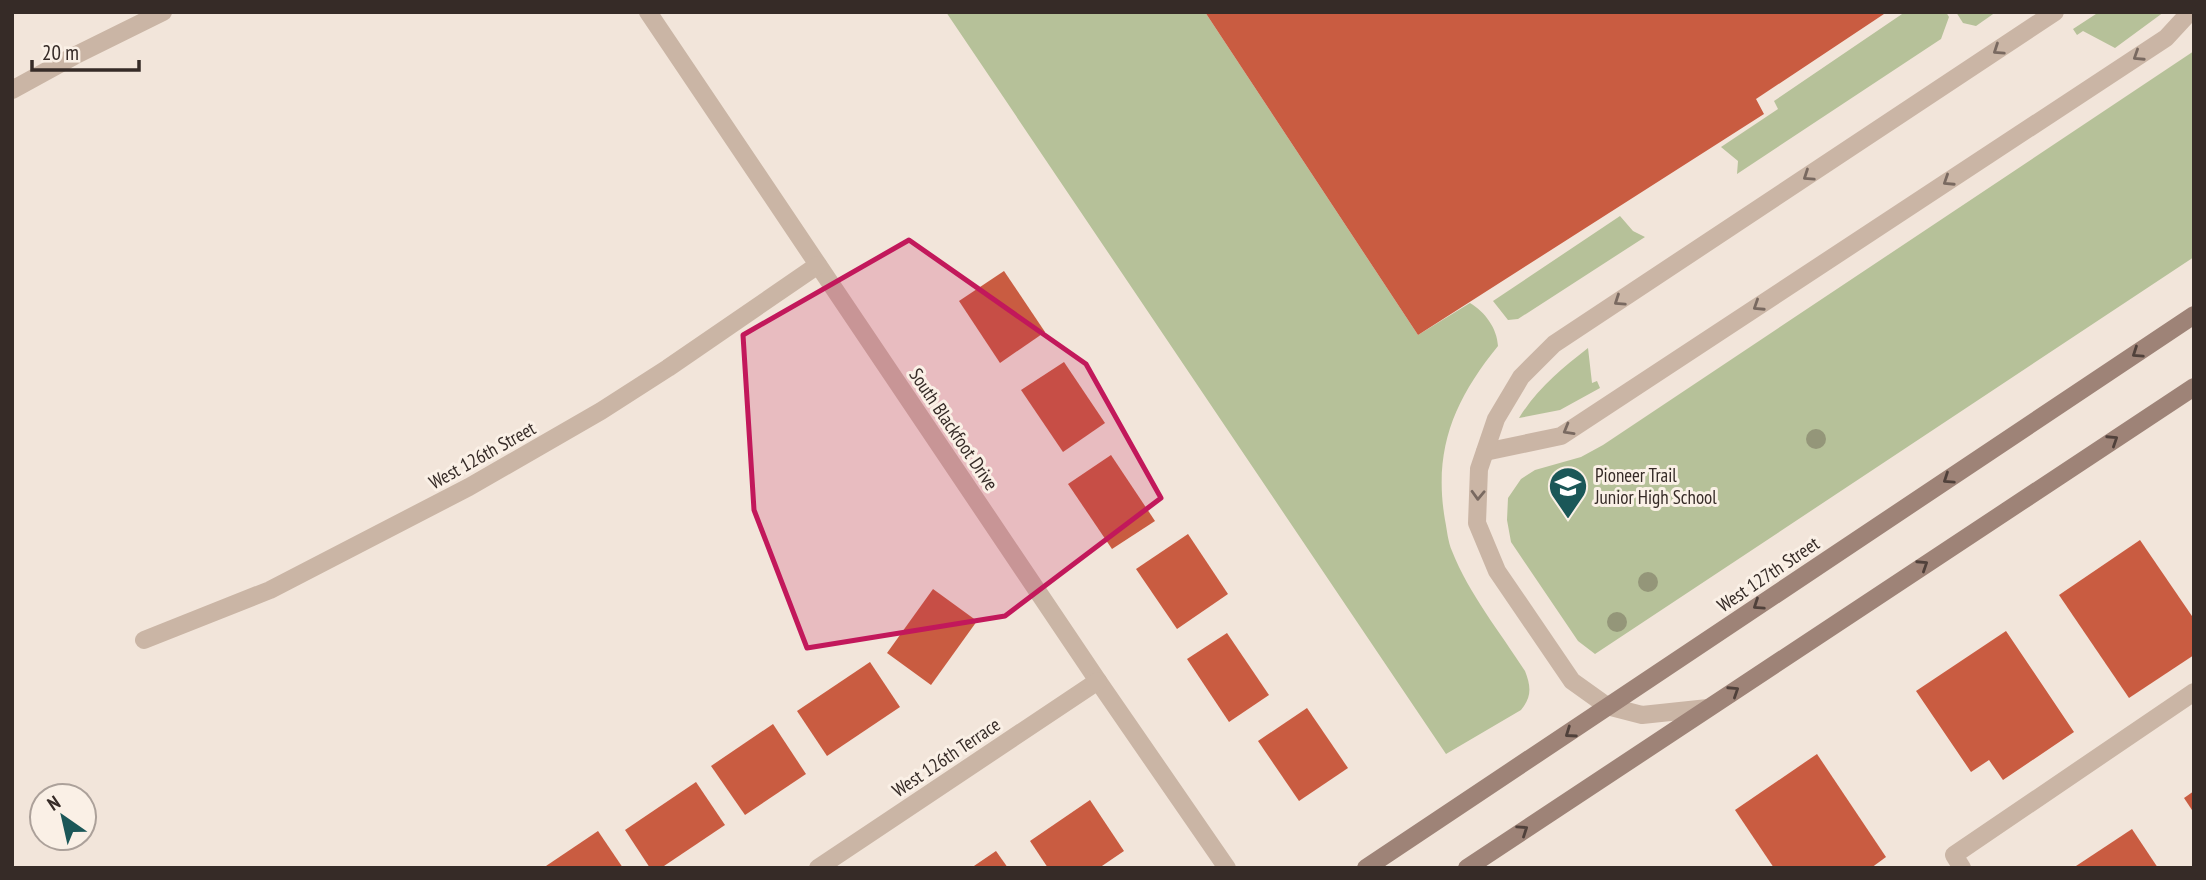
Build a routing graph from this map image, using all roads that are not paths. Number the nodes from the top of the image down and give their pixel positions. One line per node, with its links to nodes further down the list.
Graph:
1 (163, 12): 5 (street)
2 (648, 12): 6 (street, South Blackfoot Drive)
3 (2055, 12): 9 (street, one-way to 9)
4 (2190, 12): 9 (street, one-way to 9)
5 (12, 90)
6 (818, 264): 10 (street, West 126th Street); 11 (street, South Blackfoot Drive)
7 (2194, 315): 13 (main road, West 127th Street, one-way to 13)
8 (2194, 387): 14 (main road, one-way to 8)
9 (1485, 452): 13 (street, one-way to 13)
10 (144, 640)
11 (1098, 681): 15 (street, West 126th Terrace); 16 (street, South Blackfoot Drive)
12 (2194, 692): 19 (street)
13 (1607, 706): 14 (street); 17 (main road, West 127th Street, one-way to 17)
14 (1709, 708): 18 (main road, one-way to 14)
15 (818, 868)
16 (1227, 868)
17 (1366, 868)
18 (1467, 868)
19 (1962, 868)

